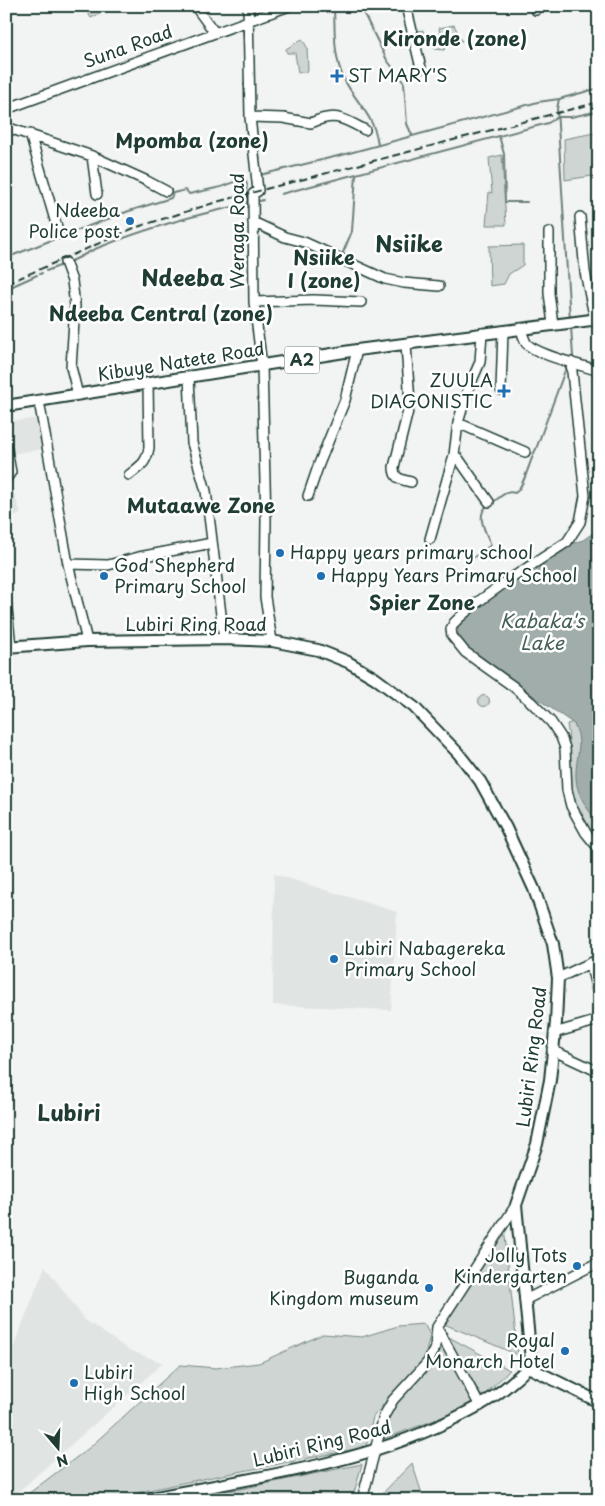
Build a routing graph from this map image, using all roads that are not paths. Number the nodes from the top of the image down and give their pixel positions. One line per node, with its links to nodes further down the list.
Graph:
1 (195, 6): 6 (street)
2 (248, 6): 5 (street, Weraga Road)
3 (289, 6): 5 (street, Suna Road)
4 (406, 6): 7 (street)
5 (249, 21): 6 (street, Suna Road); 9 (street, Weraga Road)
6 (215, 33): 8 (street, Suna Road)
7 (421, 68)
8 (6, 109)
9 (250, 118): 11 (street); 17 (street, Weraga Road)
10 (6, 127): 12 (street)
11 (365, 130)
12 (30, 134): 13 (street); 19 (street)
13 (92, 156): 14 (street); 15 (street)
14 (166, 191)
15 (97, 194)
16 (580, 217): 24 (street)
17 (253, 222): 21 (street); 22 (street, Weraga Road)
18 (549, 232): 25 (street)
19 (60, 234)
20 (65, 264): 37 (street)
21 (439, 286)
22 (254, 302): 23 (street); 32 (street, Weraga Road)
23 (361, 302)
24 (597, 319): 25 (main road, Kibuye Natete Road / A2)
25 (553, 324): 26 (main road, Kibuye Natete Road / A2)
26 (521, 328): 27 (main road, Kibuye Natete Road / A2); 31 (street)
27 (502, 330): 28 (main road, Kibuye Natete Road / A2); 36 (street)
28 (482, 333): 29 (main road, Kibuye Natete Road / A2); 40 (street)
29 (406, 344): 30 (main road, Kibuye Natete Road / A2); 46 (street)
30 (356, 350): 32 (main road, Kibuye Natete Road / A2); 47 (street)
31 (571, 362): 33 (street); 57 (street)
32 (262, 366): 34 (main road, Kibuye Natete Road / A2); 54 (street, Weraga Road)
33 (599, 371)
34 (189, 377): 35 (main road, Kibuye Natete Road / A2); 50 (street)
35 (148, 383): 37 (main road, Kibuye Natete Road / A2); 44 (street)
36 (501, 390)
37 (78, 394): 38 (main road, Kibuye Natete Road / A2)
38 (39, 401): 39 (main road, Kibuye Natete Road / A2); 51 (street)
39 (6, 406)
40 (458, 423): 42 (street); 43 (street)
41 (6, 445): 45 (street)
42 (525, 452)
43 (454, 455): 48 (street); 49 (street)
44 (129, 475)
45 (6, 479)
46 (411, 482)
47 (308, 496)
48 (489, 502)
49 (430, 539)
50 (212, 544): 51 (street); 53 (street)
51 (68, 564): 55 (street)
52 (6, 601): 56 (street)
53 (224, 639): 54 (main road, Lubiri Ring Road); 55 (main road, Lubiri Ring Road)
54 (272, 641): 59 (main road, Lubiri Ring Road)
55 (86, 642): 56 (main road, Lubiri Ring Road)
56 (9, 646)
57 (599, 849)
58 (595, 961): 59 (street); 60 (street)
59 (558, 978): 62 (main road, Lubiri Ring Road)
60 (597, 990)
61 (598, 1021): 62 (street)
62 (554, 1033): 63 (main road, Lubiri Ring Road)
63 (552, 1050): 64 (street); 65 (main road, Lubiri Ring Road)
64 (599, 1072)
65 (516, 1205): 67 (main road, Lubiri Ring Road); 68 (street)
66 (599, 1262): 67 (street)
67 (525, 1300): 69 (main road, Lubiri Ring Road)
68 (437, 1327): 71 (street); 72 (street)
69 (528, 1367): 70 (main road); 71 (main road, Lubiri Ring Road)
70 (599, 1402)
71 (480, 1406): 72 (main road, Lubiri Ring Road)
72 (376, 1446): 73 (main road, Lubiri Ring Road); 74 (street)
73 (141, 1500)
74 (364, 1500)

